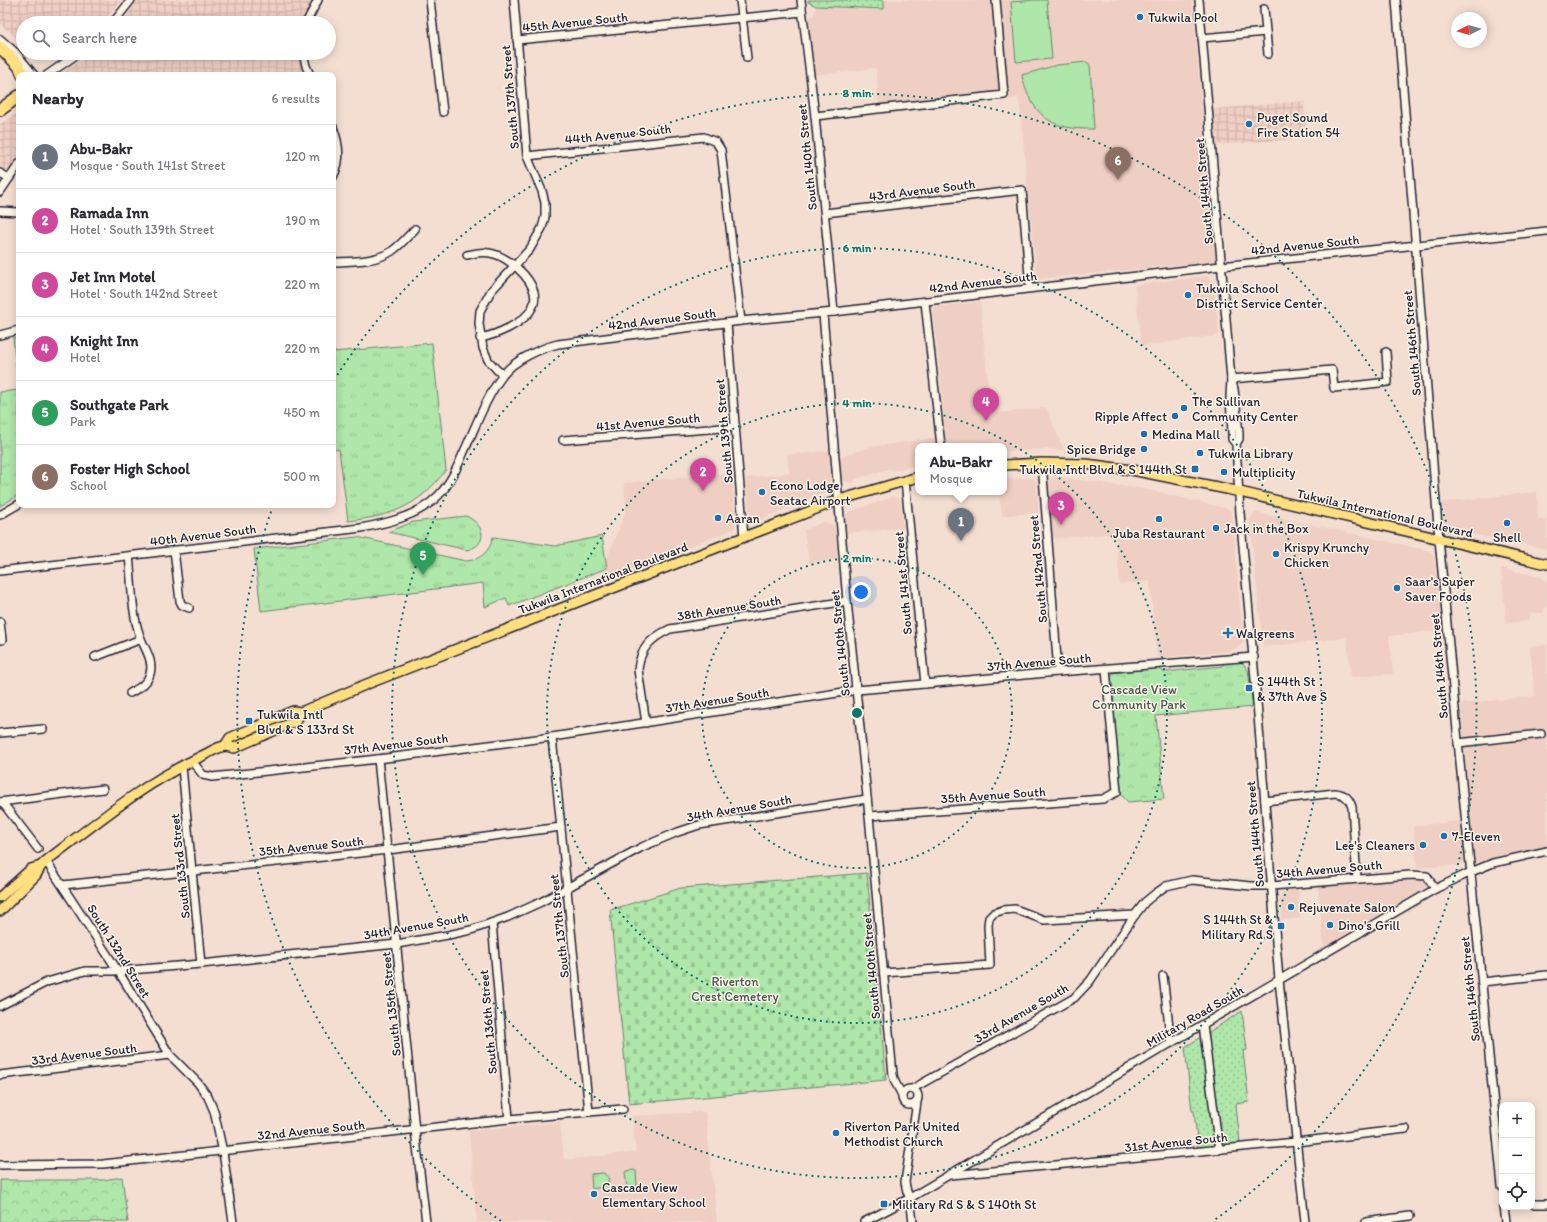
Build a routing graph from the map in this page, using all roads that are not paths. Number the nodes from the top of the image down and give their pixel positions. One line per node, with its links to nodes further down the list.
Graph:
1 (131, 0): 12 (street)
2 (318, 0): 13 (street)
3 (430, 0): 34 (street)
4 (514, 0): 18 (street, South 137th Street)
5 (740, 0): 14 (street)
6 (802, 0): 11 (street, South 140th Street)
7 (996, 0): 35 (street)
8 (1199, 0): 17 (street, South 144th Street)
9 (1396, 0): 48 (street, South 146th Street)
10 (1264, 9): 15 (street)
11 (802, 12): 14 (street, 45th Avenue South); 35 (street, South 140th Street)
12 (118, 16)
13 (310, 16)
14 (742, 18): 18 (street, 45th Avenue South); 22 (street)
15 (1266, 32): 17 (street); 21 (street)
16 (0, 38): 20 (street)
17 (1202, 38): 52 (street, South 144th Street)
18 (517, 40): 37 (street, South 137th Street)
19 (0, 47): 26 (highway)
20 (16, 53)
21 (1268, 54)
22 (747, 58)
23 (22, 60): 27 (street)
24 (69, 60): 28 (street)
25 (305, 60): 29 (street)
26 (22, 72)
27 (32, 72)
28 (51, 72)
29 (309, 72)
30 (16, 93): 32 (highway)
31 (16, 94): 33 (highway)
32 (0, 104)
33 (0, 110)
34 (442, 112)
35 (815, 116): 45 (street, South 140th Street)
36 (336, 138): 39 (street)
37 (528, 156): 51 (street, South 137th Street); 57 (street, 44th Avenue South)
38 (16, 168): 41 (street)
39 (336, 170)
40 (0, 173): 41 (street)
41 (9, 178): 42 (street)
42 (0, 192)
43 (0, 211): 44 (street)
44 (16, 212)
45 (825, 213): 53 (street, 43rd Avenue South); 55 (street, South 140th Street)
46 (415, 229): 50 (street)
47 (1547, 231): 48 (street, 42nd Avenue South)
48 (1416, 246): 52 (street, 42nd Avenue South); 78 (street, South 146th Street)
49 (467, 255): 51 (street)
50 (336, 262)
51 (515, 265): 61 (street, South 137th Street); 61 (street)
52 (1222, 266): 53 (street, 42nd Avenue South); 64 (street, South 144th Street)
53 (1030, 288): 54 (street, 42nd Avenue South)
54 (925, 302): 55 (street, 42nd Avenue South); 67 (street)
55 (834, 312): 56 (street, 42nd Avenue South)
56 (823, 314): 57 (street, 42nd Avenue South); 73 (street, South 140th Street)
57 (741, 321): 58 (street, 42nd Avenue South)
58 (727, 323): 63 (street, 42nd Avenue South); 65 (street, South 139th Street)
59 (16, 331): 60 (street)
60 (0, 335)
61 (480, 338): 63 (street, South 137th Street)
62 (1386, 352): 64 (street)
63 (504, 374): 76 (street, 42nd Avenue South)
64 (1231, 379): 72 (street, South 144th Street)
65 (736, 427): 66 (street, 41st Avenue South); 77 (street, South 139th Street)
66 (563, 440)
67 (941, 443)
68 (1042, 463): 69 (main road, Tukwila International Boulevard); 72 (main road, Tukwila International Boulevard); 91 (street, South 142nd Street)
69 (1007, 465)
70 (915, 478): 71 (main road, Tukwila International Boulevard)
71 (905, 480): 73 (main road, Tukwila International Boulevard); 92 (street, South 141st Street)
72 (1239, 492): 78 (main road, Tukwila International Boulevard); 89 (street, South 144th Street)
73 (839, 500): 77 (main road, Tukwila International Boulevard); 83 (street, South 140th Street)
74 (16, 506): 75 (street)
75 (0, 515)
76 (407, 515): 79 (street, 40th Avenue South)
77 (744, 538): 102 (main road, Tukwila International Boulevard)
78 (1439, 539): 81 (main road, Tukwila International Boulevard); 100 (street, South 146th Street)
79 (174, 550): 80 (street, 40th Avenue South); 84 (street)
80 (129, 556): 82 (street, 40th Avenue South); 86 (street)
81 (1547, 564)
82 (0, 571)
83 (847, 600): 93 (street, South 140th Street); 95 (street, 38th Avenue South)
84 (190, 608)
85 (0, 622): 87 (street)
86 (141, 639): 88 (street); 94 (street)
87 (2, 640)
88 (95, 657)
89 (1254, 657): 90 (street, 37th Avenue South); 106 (street, South 144th Street)
90 (1106, 669): 91 (street, 37th Avenue South); 108 (street, 35th Avenue South)
91 (1058, 672): 92 (street, 37th Avenue South)
92 (924, 684): 93 (street, 37th Avenue South)
93 (857, 690): 95 (street, 37th Avenue South); 105 (street, South 140th Street)
94 (130, 693)
95 (646, 723): 99 (street, 37th Avenue South)
96 (43, 728): 97 (street)
97 (0, 733)
98 (1541, 734): 100 (street)
99 (552, 737): 101 (street, 37th Avenue South); 109 (street, South 137th Street)
100 (1458, 743): 115 (street, South 146th Street)
101 (378, 759): 102 (street, 37th Avenue South); 111 (street, South 135th Street)
102 (192, 761): 103 (main road, Tukwila International Boulevard)
103 (182, 767): 113 (main road, Tukwila International Boulevard); 114 (street, South 133rd Street)
104 (103, 789): 107 (street)
105 (867, 799): 108 (street, South 140th Street); 119 (street, 34th Avenue South)
106 (1265, 801): 116 (street); 118 (street, South 144th Street)
107 (1, 802): 110 (street)
108 (869, 816): 128 (street, South 140th Street)
109 (561, 827): 111 (street, 35th Avenue South); 119 (street, South 137th Street)
110 (38, 849)
111 (388, 850): 114 (street, 35th Avenue South); 125 (street, South 135th Street)
112 (1547, 851): 115 (street, Military Road South)
113 (44, 863): 117 (street, South 132nd Street); 121 (main road, Tukwila International Boulevard); 122 (main road, Tukwila International Boulevard)
114 (193, 871): 117 (street, 35th Avenue South); 126 (street, South 133rd Street)
115 (1471, 872): 120 (street, Military Road South); 132 (street, South 146th Street)
116 (1357, 879): 118 (street, 34th Avenue South); 120 (street, 34th Avenue South)
117 (63, 886): 127 (street, South 132nd Street)
118 (1271, 886): 123 (street, 34th Avenue South); 131 (street, South 144th Street)
119 (568, 888): 124 (street, 34th Avenue South); 143 (street, South 137th Street)
120 (1435, 889): 131 (street, Military Road South)
121 (0, 897)
122 (0, 911)
123 (1135, 914): 128 (street); 138 (street, 33rd Avenue South)
124 (492, 923): 125 (street, 34th Avenue South); 144 (street, South 136th Street)
125 (397, 944): 126 (street, 34th Avenue South); 147 (street, South 135th Street)
126 (201, 964): 127 (street, 34th Avenue South)
127 (118, 970): 133 (street, 34th Avenue South); 136 (street, South 132nd Street)
128 (884, 973): 139 (street, South 140th Street)
129 (1547, 975): 132 (street)
130 (1163, 976): 135 (street)
131 (1279, 980): 134 (street, Military Road South); 148 (street, South 144th Street)
132 (1482, 982): 152 (street, South 146th Street)
133 (0, 1006)
134 (1203, 1025): 135 (street, Military Road South); 149 (street)
135 (1171, 1043): 153 (street, Military Road South)
136 (170, 1055): 137 (street, 33rd Avenue South); 150 (street)
137 (0, 1075)
138 (933, 1077): 139 (street, 33rd Avenue South); 140 (street, 33rd Avenue South)
139 (905, 1091): 140 (street); 141 (street)
140 (917, 1099): 141 (street); 145 (street)
141 (909, 1105): 145 (street)
142 (623, 1109): 143 (street, 32nd Avenue South)
143 (589, 1112): 144 (street, 32nd Avenue South)
144 (509, 1120): 147 (street, 32nd Avenue South)
145 (912, 1123): 154 (street)
146 (1406, 1129): 148 (street, 31st Avenue South)
147 (415, 1130): 150 (street, 32nd Avenue South); 160 (street, South 135th Street)
148 (1296, 1142): 149 (street, 31st Avenue South); 163 (street, South 144th Street)
149 (1219, 1150): 153 (street, 31st Avenue South)
150 (223, 1152): 151 (street, 32nd Avenue South); 159 (street)
151 (0, 1165)
152 (1501, 1174)
153 (949, 1176): 154 (street, Military Road South)
154 (910, 1198): 161 (street, Military Road South); 162 (street)
155 (1535, 1204): 156 (street)
156 (1547, 1204)
157 (1504, 1210): 165 (street)
158 (1410, 1216): 164 (street)
159 (233, 1222)
160 (426, 1222)
161 (864, 1222)
162 (913, 1222)
163 (1305, 1222)
164 (1366, 1222)
165 (1506, 1222)

